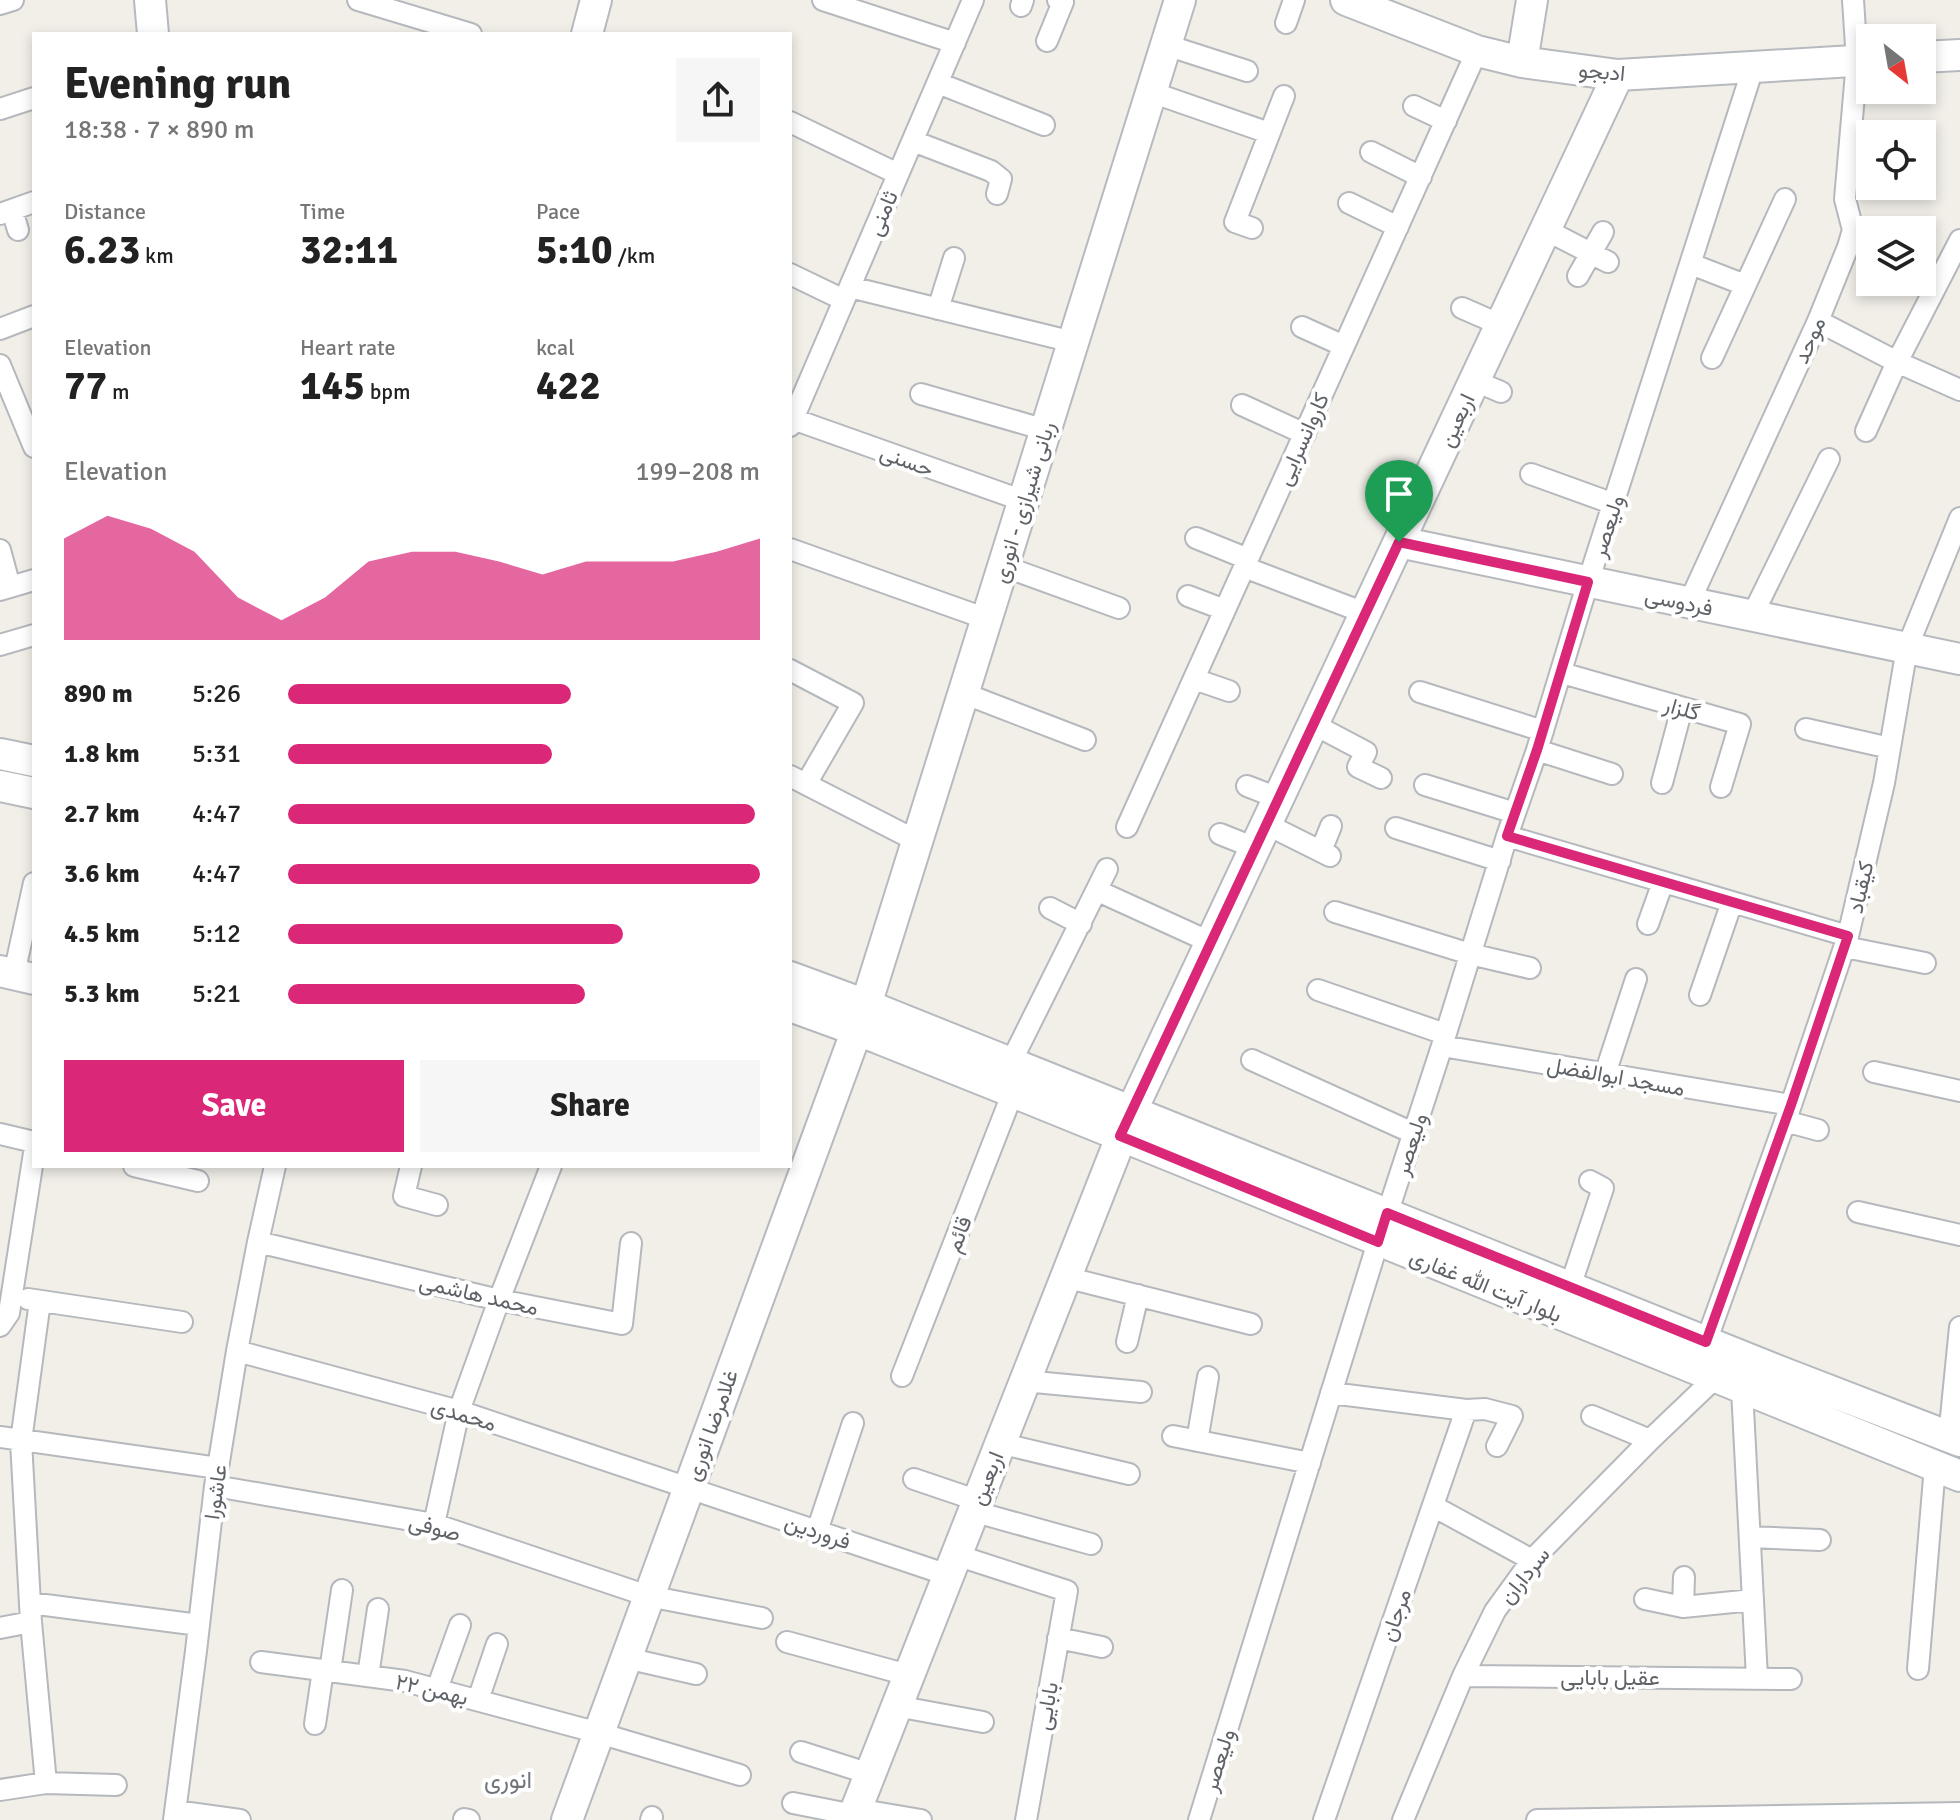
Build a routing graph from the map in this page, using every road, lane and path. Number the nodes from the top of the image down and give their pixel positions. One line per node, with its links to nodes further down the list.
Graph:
1 (13, 0): 12 (street)
2 (150, 0): 15 (street)
3 (358, 0): 16 (street)
4 (823, 0): 18 (street)
5 (973, 0): 18 (street, ثامنی)
6 (1058, 0): 17 (street)
7 (1180, 0): 19 (street, ربانی شیرازی - انوری)
8 (1294, 0): 13 (street)
9 (1346, 0): 20 (street, ادبجو)
10 (1532, 0): 24 (street)
11 (1853, 0): 14 (street, موحد)
12 (0, 4)
13 (1286, 23)
14 (1857, 24)
15 (153, 32)
16 (464, 32)
17 (1047, 41)
18 (955, 43): 28 (street, ثامنی)
19 (1166, 45): 26 (street); 29 (street, ربانی شیرازی - انوری)
20 (1477, 51): 24 (street, ادبجو); 35 (street, کاروانسرایی)
21 (1960, 55): 22 (street)
22 (1936, 56)
23 (1856, 61): 25 (street, ادبجو)
24 (1522, 62): 27 (street, ادبجو)
25 (1753, 68): 27 (street, ادبجو); 56 (street, ولیعصر)
26 (1247, 71)
27 (1618, 75): 51 (street, اربعین)
28 (938, 83): 37 (street); 39 (street, ثامنی)
29 (1151, 92): 38 (street); 68 (street, ربانی شیرازی - انوری)
30 (1284, 96): 38 (street)
31 (32, 99): 34 (street)
32 (1858, 104): 64 (street, موحد)
33 (1414, 106): 35 (street)
34 (0, 109)
35 (1446, 121): 42 (street, کاروانسرایی)
36 (792, 123): 41 (street)
37 (1044, 125)
38 (1269, 133): 49 (street)
39 (913, 141): 41 (street, ثامنی); 43 (street)
40 (1371, 152): 42 (street)
41 (898, 174): 60 (street, ثامنی)
42 (1421, 177): 48 (street, کاروانسرایی)
43 (997, 194)
44 (1785, 199): 59 (street)
45 (32, 203): 47 (street)
46 (1349, 203): 48 (street)
47 (6, 212): 50 (street)
48 (1398, 227): 69 (street, کاروانسرایی)
49 (1252, 228)
50 (18, 230)
51 (1546, 230): 54 (street); 65 (street, اربعین)
52 (1603, 232): 54 (street)
53 (1960, 240): 71 (street)
54 (1599, 257): 58 (street)
55 (954, 258): 62 (street)
56 (1691, 264): 59 (street); 86 (street, ولیعصر)
57 (792, 275): 60 (street)
58 (1578, 276)
59 (1745, 285): 70 (street)
60 (847, 293): 62 (street); 77 (street, ثامنی)
61 (1462, 308): 65 (street)
62 (938, 309): 68 (street)
63 (32, 317): 67 (street)
64 (1818, 321): 71 (street); 98 (street, موحد)
65 (1501, 325): 89 (street, اربعین)
66 (1302, 327): 69 (street)
67 (0, 329)
68 (1073, 342): 79 (street, ربانی شیرازی - انوری)
69 (1344, 346): 81 (street, کاروانسرایی)
70 (1712, 358)
71 (1897, 362): 73 (street); 80 (street)
72 (0, 365): 75 (street)
73 (1960, 390)
74 (921, 394): 79 (street)
75 (16, 400): 82 (street)
76 (1242, 405): 81 (street)
77 (792, 419)
78 (792, 421): 85 (street, حسنی)
79 (1046, 430): 85 (street, ربانی شیرازی - انوری)
80 (1866, 431)
81 (1305, 434): 92 (street, کاروانسرایی)
82 (32, 442)
83 (1829, 459): 102 (street)
84 (1531, 474): 86 (street)
85 (1024, 501): 93 (street, ربانی شیرازی - انوری)
86 (1614, 504): 95 (street, ولیعصر)
87 (1960, 518): 106 (street, کیقباد)
88 (1196, 538): 92 (street)
89 (1399, 542): 95 (street, فردوسی); 101 (street, اربعین)
90 (0, 550): 96 (street)
91 (792, 550): 103 (street)
92 (1246, 563): 100 (street, کاروانسرایی); 101 (street)
93 (1003, 566): 99 (street); 103 (street, ربانی شیرازی - انوری)
94 (32, 581): 96 (street)
95 (1588, 582): 98 (street, فردوسی); 109 (street, ولیعصر)
96 (5, 588)
97 (1188, 596): 100 (street)
98 (1689, 603): 102 (street, فردوسی)
99 (1119, 608)
100 (1225, 610): 110 (street, کاروانسرایی)
101 (1365, 613): 115 (street, اربعین)
102 (1752, 616): 106 (street, فردوسی)
103 (987, 619): 113 (street, ربانی شیرازی - انوری)
104 (32, 636): 105 (street)
105 (0, 645)
106 (1907, 648): 107 (street, فردوسی); 119 (street, کیقباد)
107 (1960, 659)
108 (792, 671): 124 (street)
109 (1562, 673): 114 (street, گلزار); 118 (street, ولیعصر)
110 (1194, 679): 111 (street); 134 (street, کاروانسرایی)
111 (1229, 691)
112 (1420, 692): 118 (street)
113 (963, 693): 117 (street); 138 (street, ربانی شیرازی - انوری)
114 (1682, 708): 125 (street); 129 (street, گلزار)
115 (1313, 724): 123 (street); 132 (street, اربعین)
116 (1806, 729): 119 (street)
117 (1085, 740)
118 (1540, 740): 122 (street); 131 (street, ولیعصر)
119 (1890, 748): 150 (street, کیقباد)
120 (0, 754): 121 (street)
121 (32, 761)
122 (1612, 774)
123 (1381, 778)
124 (798, 780): 138 (street)
125 (1662, 783)
126 (1425, 785): 131 (street)
127 (0, 786): 130 (street)
128 (1247, 786): 132 (street)
129 (1721, 787)
130 (32, 793)
131 (1515, 813): 137 (street, ولیعصر)
132 (1266, 824): 133 (street); 136 (street); 149 (street, اربعین)
133 (1331, 826)
134 (1127, 827)
135 (1396, 828): 139 (street)
136 (1220, 834)
137 (1507, 836): 139 (street, ولیعصر); 141 (street)
138 (917, 841): 160 (street, ربانی شیرازی - انوری)
139 (1500, 861): 151 (street, ولیعصر)
140 (1107, 869): 142 (street)
141 (1663, 882): 144 (street); 148 (street)
142 (1098, 891): 147 (street); 149 (street)
143 (32, 893): 154 (street)
144 (1732, 902): 150 (street); 158 (street)
145 (1050, 908): 147 (street)
146 (1335, 912): 151 (street)
147 (1081, 924): 165 (street)
148 (1648, 924)
149 (1210, 942): 168 (street, اربعین)
150 (1847, 942): 152 (street); 167 (street, کیقباد)
151 (1470, 954): 153 (street); 161 (street, ولیعصر)
152 (1925, 963)
153 (1530, 968)
154 (16, 974)
155 (792, 978): 160 (street, بلوار آیت الله غفاری)
156 (1636, 979): 164 (street)
157 (1318, 990): 161 (street, مسجد ابوالفضل)
158 (1700, 995)
159 (792, 1006): 160 (street, بلوار آیت الله غفاری)
160 (861, 1018): 165 (street, بلوار آیت الله غفاری); 174 (street, غلامرضا انوری)
161 (1443, 1040): 164 (street, مسجد ابوالفضل); 170 (street, ولیعصر)
162 (1252, 1060): 170 (street)
163 (1874, 1072): 166 (street)
164 (1605, 1074): 167 (street, مسجد ابوالفضل)
165 (1012, 1078): 168 (street, بلوار آیت الله غفاری); 201 (street, قائم)
166 (1960, 1091)
167 (1788, 1113): 169 (street, مسجد ابوالفضل); 199 (street, کیقباد)
168 (1125, 1124): 183 (street, بلوار آیت الله غفاری); 188 (street, اربعین)
169 (1818, 1130)
170 (1413, 1133): 183 (street, ولیعصر)
171 (0, 1134): 172 (street)
172 (32, 1142)
173 (32, 1161): 187 (street)
174 (798, 1162): 223 (street, غلامرضا انوری)
175 (143, 1168): 179 (street)
176 (275, 1168): 185 (street, عاشورا)
177 (411, 1168): 181 (street)
178 (550, 1168): 192 (street)
179 (198, 1181)
180 (1590, 1181): 189 (street)
181 (437, 1205)
182 (1858, 1212): 184 (street)
183 (1383, 1228): 189 (street, بلوار آیت الله غفاری); 204 (street, بلوار آیت الله غفاری); 206 (street, ولیعصر)
184 (1960, 1235)
185 (258, 1242): 192 (street, محمد هاشمی); 200 (street, عاشورا)
186 (631, 1243): 192 (street, محمد هاشمی)
187 (9, 1255): 191 (street)
188 (1065, 1277): 190 (street); 203 (street, اربعین)
189 (1570, 1287): 199 (street, بلوار آیت الله غفاری)
190 (1138, 1295): 195 (street); 198 (street)
191 (11, 1296): 193 (street); 196 (street)
192 (499, 1300): 208 (street)
193 (40, 1301): 194 (street); 212 (street)
194 (182, 1322)
195 (1251, 1324)
196 (0, 1326)
197 (1960, 1327): 213 (street)
198 (1127, 1342)
199 (1706, 1342): 213 (street, بلوار آیت الله غفاری)
200 (237, 1351): 208 (street, محمدی); 221 (street, عاشورا)
201 (902, 1376)
202 (1208, 1377): 215 (street)
203 (1024, 1381): 205 (street); 216 (street, اربعین)
204 (1728, 1383): 214 (street, سرداران); 219 (street, بلوار آیت الله غفاری); 228 (street)
205 (1141, 1392)
206 (1331, 1393): 207 (street); 218 (street, ولیعصر)
207 (1466, 1410): 217 (street); 225 (street, مرجان)
208 (459, 1411): 223 (street, محمدی); 226 (street)
209 (1592, 1416): 214 (street)
210 (853, 1423): 227 (street)
211 (1173, 1436): 215 (street)
212 (10, 1439): 221 (street, صوفی); 241 (street)
213 (1954, 1439)
214 (1650, 1440): 231 (street, سرداران)
215 (1197, 1441): 218 (street)
216 (999, 1443): 220 (street); 224 (street, اربعین)
217 (1497, 1446)
218 (1310, 1463): 280 (street, ولیعصر)
219 (1948, 1471): 252 (street)
220 (1129, 1474)
221 (217, 1477): 226 (street, صوفی); 243 (street, عاشورا)
222 (914, 1479): 224 (street)
223 (688, 1487): 227 (street, فروردین); 236 (street, غلامرضا انوری)
224 (974, 1506): 230 (street); 232 (street, اربعین)
225 (1433, 1506): 231 (street); 281 (street, مرجان)
226 (434, 1524): 236 (street, صوفی)
227 (817, 1531): 232 (street, فروردین)
228 (1750, 1537): 229 (street); 238 (street)
229 (1820, 1540)
230 (1091, 1544)
231 (1532, 1560): 257 (street, سرداران)
232 (952, 1565): 235 (street, فروردین); 255 (street, اربعین)
233 (1684, 1577): 239 (street)
234 (342, 1590): 253 (street)
235 (1067, 1591): 246 (street, بابایی)
236 (648, 1596): 242 (street, صوفی); 250 (street, غلامرضا انوری)
237 (1645, 1599): 239 (street)
238 (1753, 1600): 239 (street); 258 (street)
239 (1683, 1607)
240 (378, 1609): 256 (street)
241 (30, 1612): 243 (street); 245 (street); 269 (street)
242 (762, 1618)
243 (199, 1625): 275 (street, عاشورا)
244 (460, 1625): 260 (street)
245 (0, 1628)
246 (1058, 1638): 249 (street); 279 (street, بابایی)
247 (787, 1642): 255 (street)
248 (497, 1644): 261 (street)
249 (1102, 1647)
250 (626, 1658): 254 (street); 265 (street, غلامرضا انوری)
251 (261, 1662): 253 (street, ۲۲ بهمن)
252 (1918, 1669)
253 (327, 1670): 256 (street, ۲۲ بهمن); 264 (street)
254 (696, 1674)
255 (908, 1675): 262 (street, اربعین)
256 (368, 1676): 260 (street, ۲۲ بهمن)
257 (1463, 1676): 258 (street, عقیل بابایی); 282 (street, سرداران)
258 (1757, 1678): 259 (street, عقیل بابایی)
259 (1791, 1679)
260 (437, 1689): 261 (street, ۲۲ بهمن)
261 (478, 1700): 265 (street, ۲۲ بهمن)
262 (896, 1706): 263 (street); 267 (street, اربعین)
263 (983, 1722)
264 (315, 1724)
265 (599, 1733): 268 (street, ۲۲ بهمن); 277 (street, غلامرضا انوری)
266 (801, 1752): 267 (street)
267 (870, 1774): 274 (street, اربعین)
268 (740, 1775)
269 (46, 1783): 270 (street); 271 (street)
270 (116, 1785)
271 (0, 1790)
272 (793, 1803): 274 (street)
273 (1960, 1813): 283 (street)
274 (854, 1815): 278 (street)
275 (174, 1816): 276 (street)
276 (240, 1820)
277 (567, 1820)
278 (921, 1820)
279 (1026, 1820)
280 (1199, 1820)
281 (1324, 1820)
282 (1403, 1820)
283 (1537, 1820)

